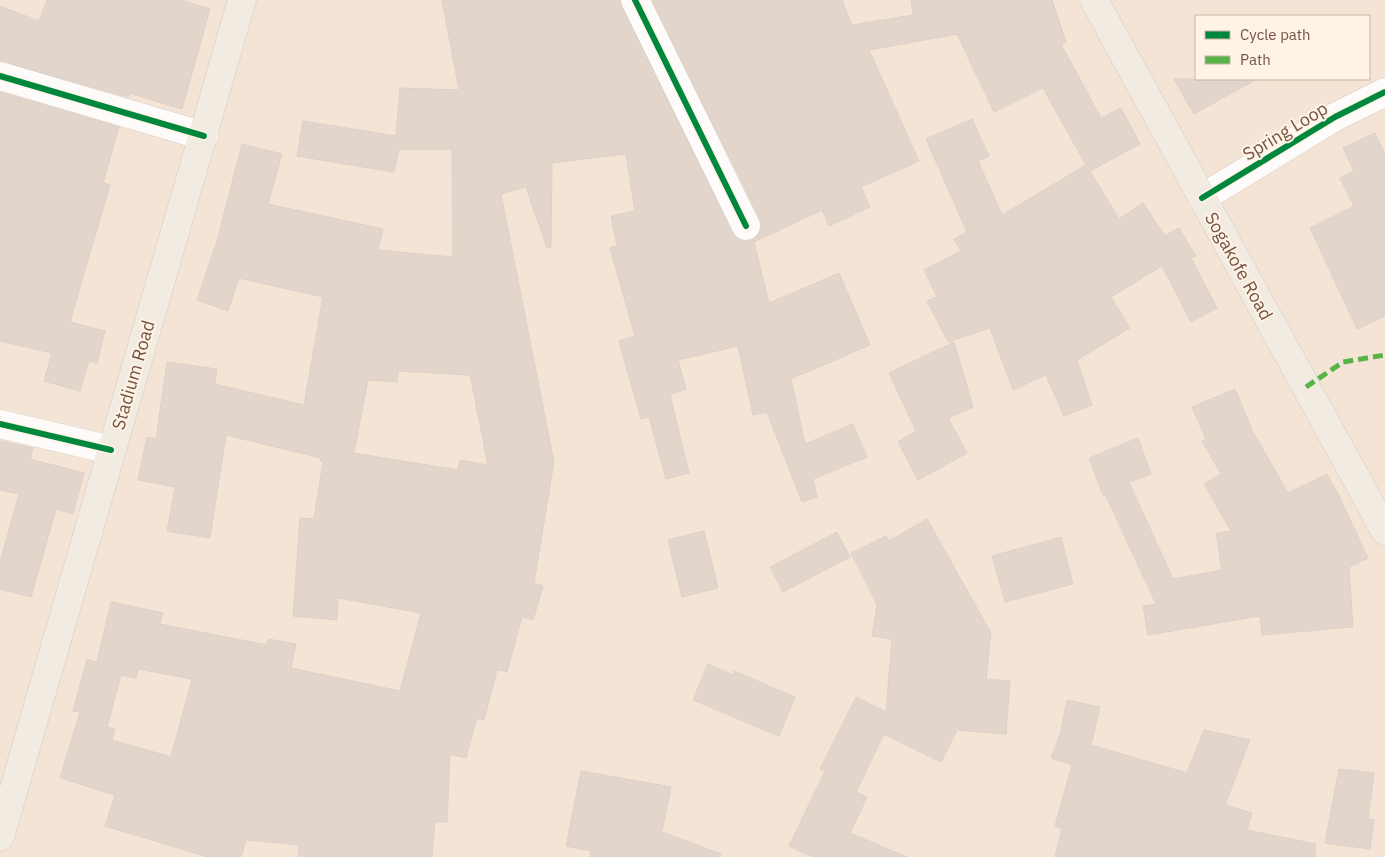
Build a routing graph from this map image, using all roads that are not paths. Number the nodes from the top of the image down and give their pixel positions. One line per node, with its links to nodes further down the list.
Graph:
1 (242, 0): 6 (main road, Stadium Road)
2 (635, 0): 8 (street)
3 (1094, 0): 7 (main road, Sogakofe Road)
4 (0, 76): 6 (street)
5 (1385, 92): 7 (street, Spring Loop)
6 (204, 136): 10 (main road, Stadium Road)
7 (1202, 198): 11 (main road, Sogakofe Road)
8 (746, 226)
9 (0, 424): 10 (street)
10 (111, 450): 12 (main road, Stadium Road)
11 (1385, 531)
12 (0, 837)

